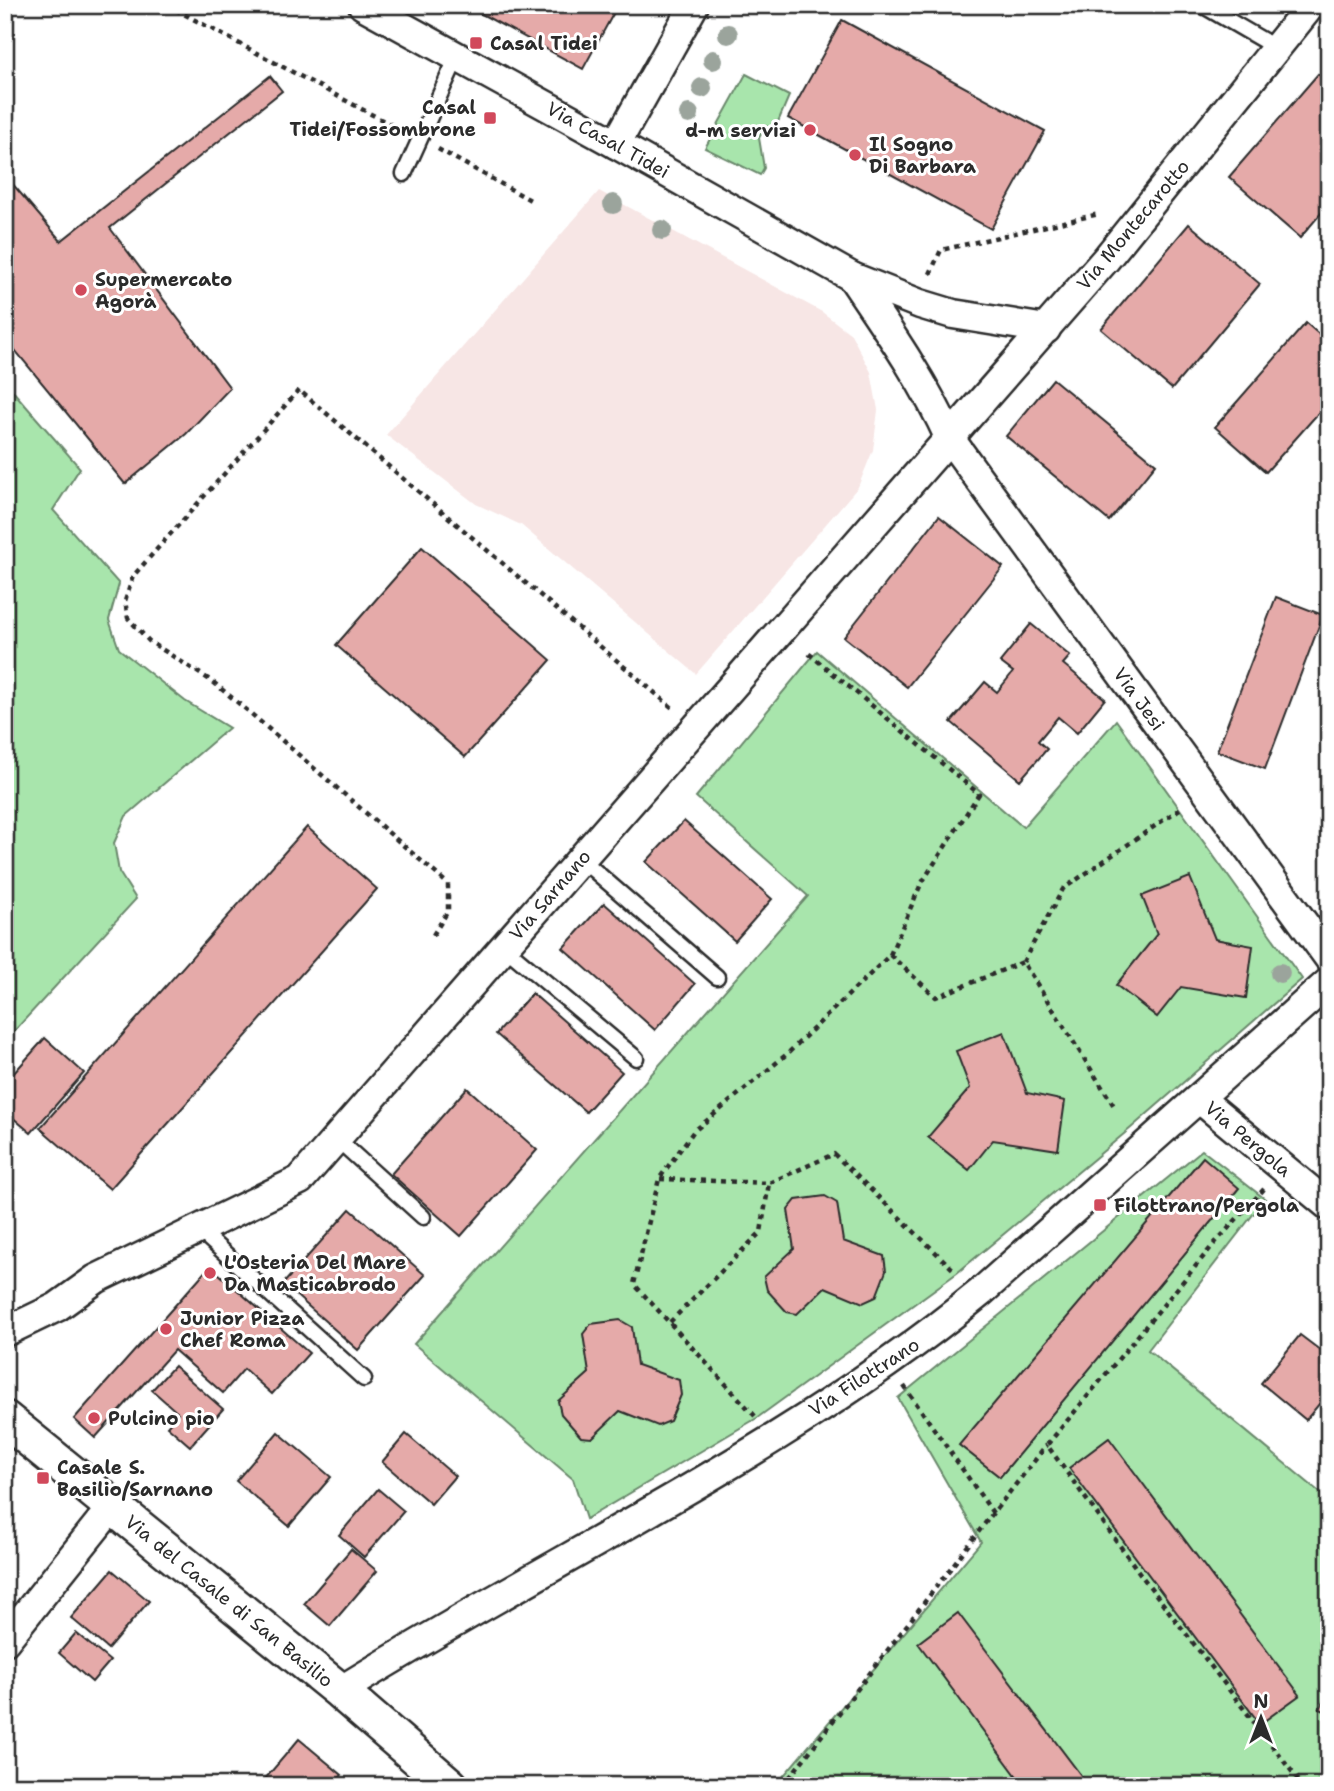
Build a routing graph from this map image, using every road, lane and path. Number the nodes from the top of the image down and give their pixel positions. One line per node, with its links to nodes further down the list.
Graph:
1 (167, 5): 8 (path)
2 (363, 5): 7 (street, Via Casal Tidei)
3 (694, 5): 9 (street)
4 (1202, 5): 6 (lane)
5 (1311, 5): 6 (street, Via Montecarotto)
6 (1278, 48): 15 (street, Via Montecarotto)
7 (457, 57): 8 (lane); 9 (street, Via Casal Tidei)
8 (419, 139): 10 (lane); 11 (path)
9 (616, 144): 14 (street, Via Casal Tidei)
10 (404, 173)
11 (532, 201)
12 (1099, 214): 13 (path)
13 (930, 274)
14 (852, 277): 15 (street, Via Casal Tidei); 16 (street, Via Casal Tidei)
15 (1046, 329): 16 (street, Via Montecarotto)
16 (950, 439): 20 (street, Via Sarnano); 24 (street, Via Jesi)
17 (807, 652): 23 (path)
18 (679, 713): 21 (path)
19 (1188, 804): 25 (path)
20 (581, 859): 22 (street, Via Sarnano); 26 (lane)
21 (433, 934)
22 (504, 947): 28 (lane); 31 (street, Via Sarnano)
23 (890, 955): 25 (path); 32 (path)
24 (1329, 958)
25 (1023, 962): 30 (path)
26 (717, 977)
27 (1329, 982): 29 (street, Via Filottrano)
28 (636, 1058)
29 (1200, 1098): 35 (street, Via Pergola); 51 (street, Via Filottrano)
30 (1116, 1109)
31 (336, 1138): 36 (lane); 37 (street, Via Sarnano)
32 (659, 1179): 33 (path); 41 (path)
33 (769, 1184): 38 (path); 41 (path)
34 (1259, 1194): 47 (path)
35 (1329, 1206)
36 (424, 1217)
37 (198, 1229): 39 (street, Via Sarnano); 43 (lane)
38 (961, 1276)
39 (96, 1279): 40 (street, Via Sarnano); 42 (street, Via Sarnano)
40 (5, 1312)
41 (670, 1322): 46 (path)
42 (5, 1332)
43 (365, 1380)
44 (904, 1385): 49 (path)
45 (5, 1419): 48 (street, Via del Casale di San Basilio)
46 (760, 1422)
47 (1047, 1445): 49 (path); 54 (path)
48 (112, 1507): 50 (street); 51 (street, Via del Casale di San Basilio)
49 (993, 1513): 53 (path)
50 (5, 1641)
51 (340, 1691): 52 (street, Via del Casale di San Basilio)
52 (450, 1786)
53 (783, 1786)
54 (1303, 1786)

